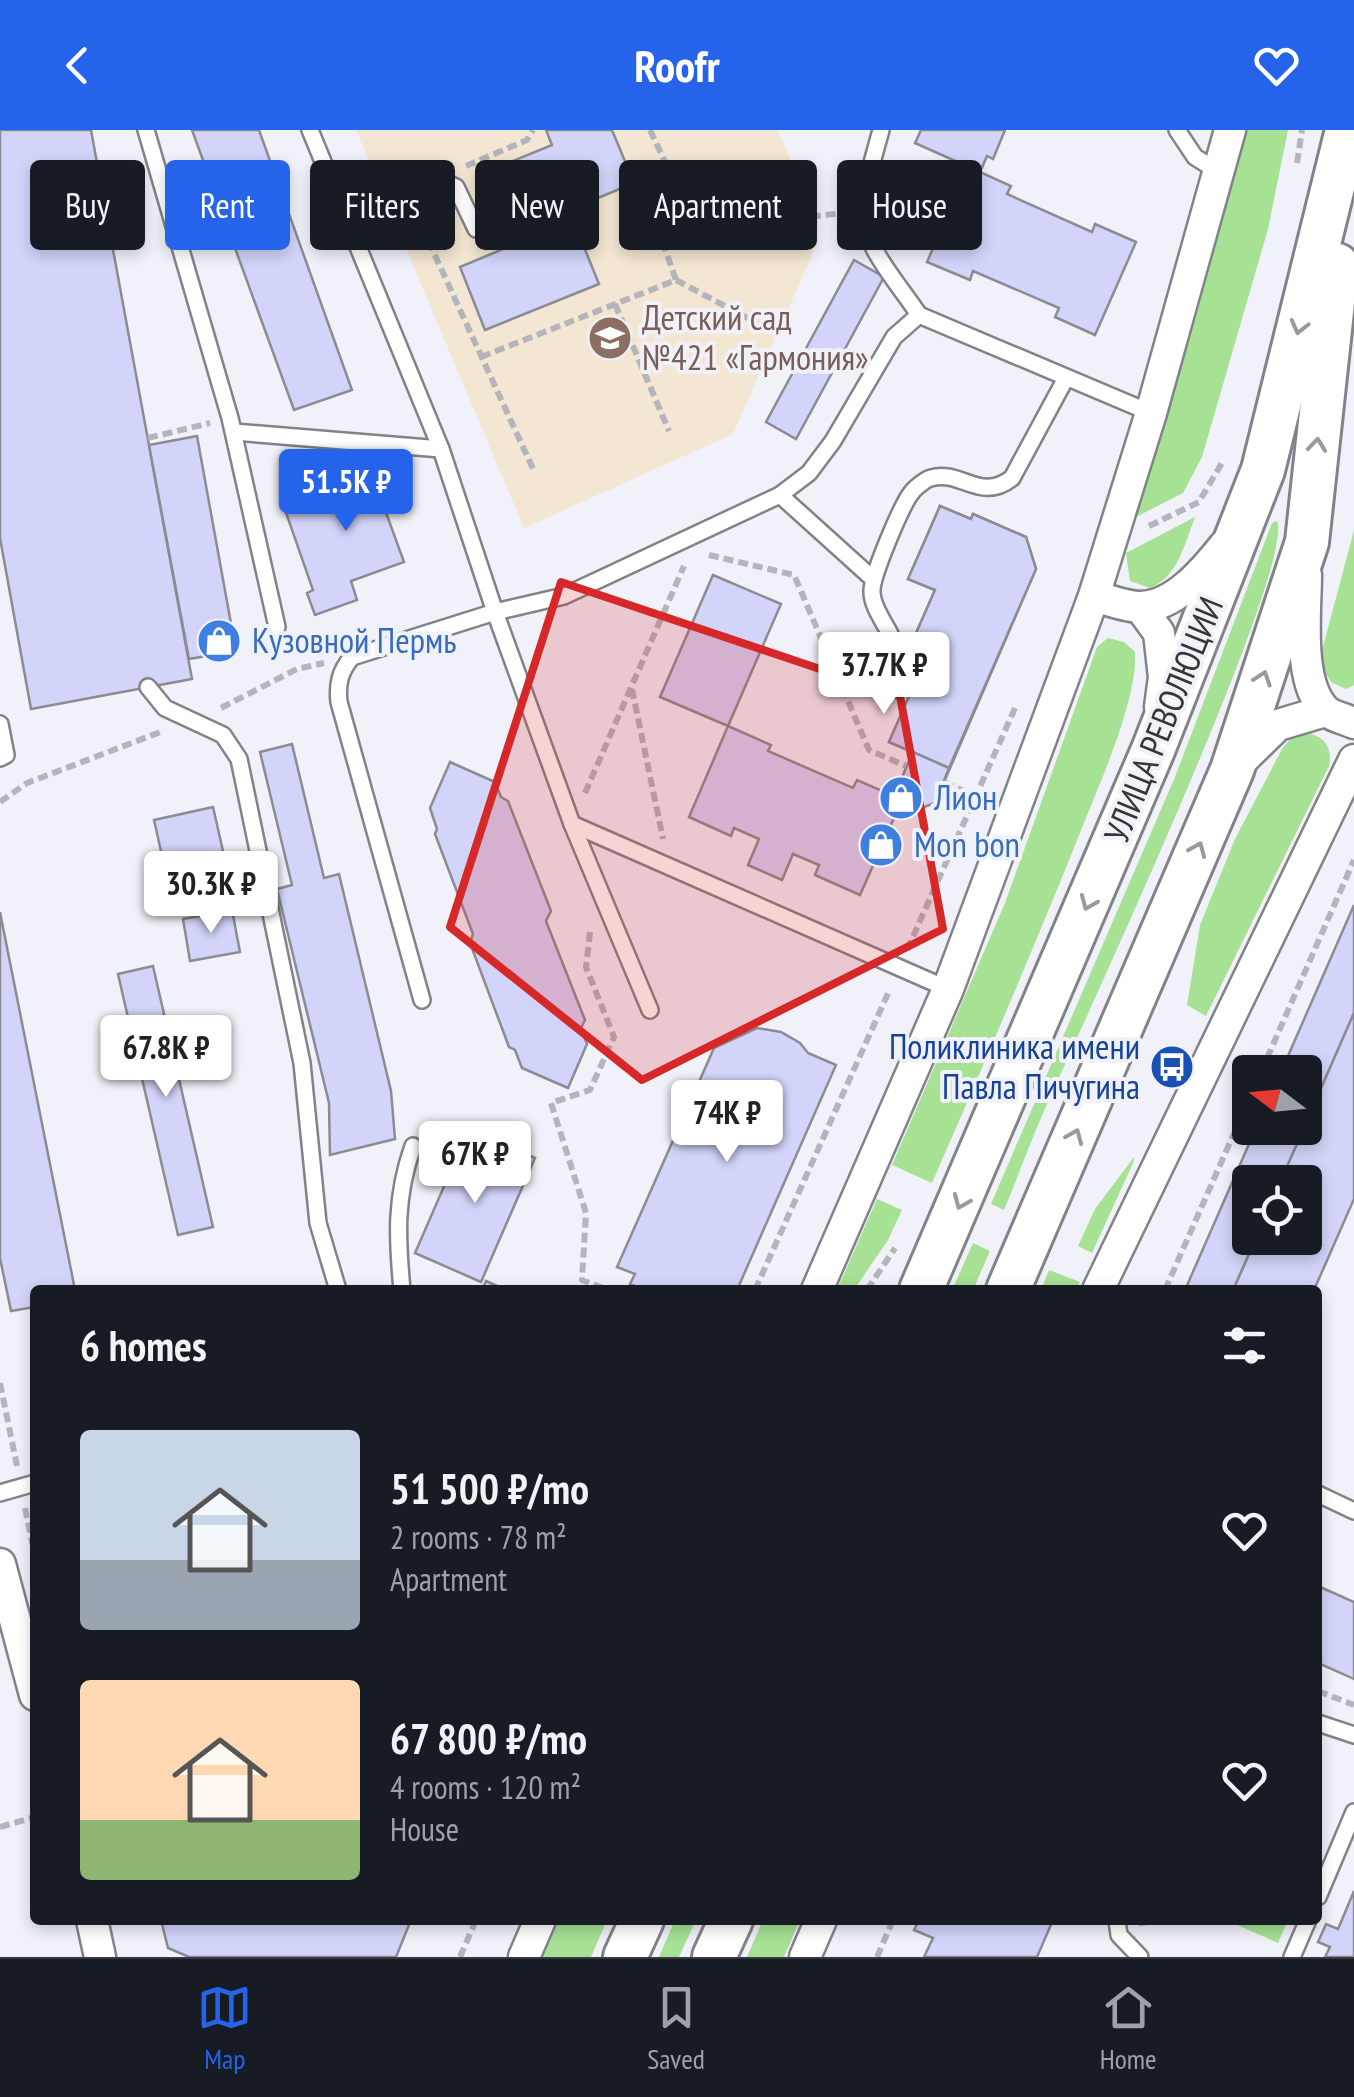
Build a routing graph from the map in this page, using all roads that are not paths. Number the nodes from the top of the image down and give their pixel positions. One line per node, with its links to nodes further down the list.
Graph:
1 (146, 130): 15 (lane)
2 (310, 130): 7 (lane)
3 (881, 130): 12 (lane)
4 (1177, 130): 8 (lane)
5 (1230, 130): 8 (street)
6 (1349, 130): 18 (main road, УЛИЦА РЕВОЛЮЦИИ, one-way to 18); 19 (main road, УЛИЦА РЕВОЛЮЦИИ, one-way to 6)
7 (322, 160)
8 (1216, 170): 14 (street)
9 (455, 187): 10 (lane)
10 (475, 227)
11 (360, 250): 16 (lane)
12 (919, 316): 13 (lane); 17 (lane)
13 (1066, 378): 14 (lane); 20 (lane)
14 (1151, 413): 21 (street)
15 (232, 425): 16 (lane); 24 (lane)
16 (442, 449): 23 (lane)
17 (780, 495): 20 (lane); 23 (lane)
18 (1245, 521): 22 (street); 30 (main road, УЛИЦА РЕВОЛЮЦИИ)
19 (1307, 542): 27 (street); 33 (main road, УЛИЦА РЕВОЛЮЦИИ, one-way to 19)
20 (872, 578): 25 (lane)
21 (1094, 596): 22 (street); 35 (street)
22 (1140, 607): 30 (street)
23 (495, 612): 34 (lane); 36 (lane)
24 (277, 628)
25 (890, 634)
26 (148, 687): 39 (lane)
27 (1325, 711): 28 (street); 33 (street)
28 (1354, 723)
29 (0, 724): 31 (lane)
30 (1153, 750): 42 (main road, УЛИЦА РЕВОЛЮЦИИ, one-way to 42)
31 (0, 758)
32 (1354, 760): 44 (street)
33 (1232, 770): 43 (main road, УЛИЦА РЕВОЛЮЦИИ, one-way to 33)
34 (572, 824): 35 (lane); 37 (lane)
35 (948, 990): 41 (street)
36 (422, 1000)
37 (650, 1010)
38 (413, 1146): 40 (lane)
39 (337, 1285)
40 (402, 1285)
41 (819, 1285)
42 (924, 1285)
43 (1010, 1285)
44 (1100, 1285)
45 (30, 1484): 46 (lane)
46 (0, 1493)
47 (1322, 1496): 48 (lane)
48 (1354, 1512)
49 (0, 1564): 50 (street)
50 (18, 1639): 51 (street)
51 (30, 1679)
52 (1322, 1725): 53 (lane)
53 (1354, 1734)
54 (1354, 1812): 55 (lane)
55 (1322, 1888)
56 (93, 1925): 63 (street)
57 (538, 1925): 64 (street)
58 (640, 1925): 65 (main road)
59 (729, 1925): 66 (main road)
60 (819, 1925): 67 (street)
61 (1117, 1925): 68 (lane)
62 (1306, 1925): 69 (lane)
63 (100, 1957)
64 (524, 1957)
65 (626, 1957)
66 (714, 1957)
67 (805, 1957)
68 (1140, 1957)
69 (1292, 1957)

